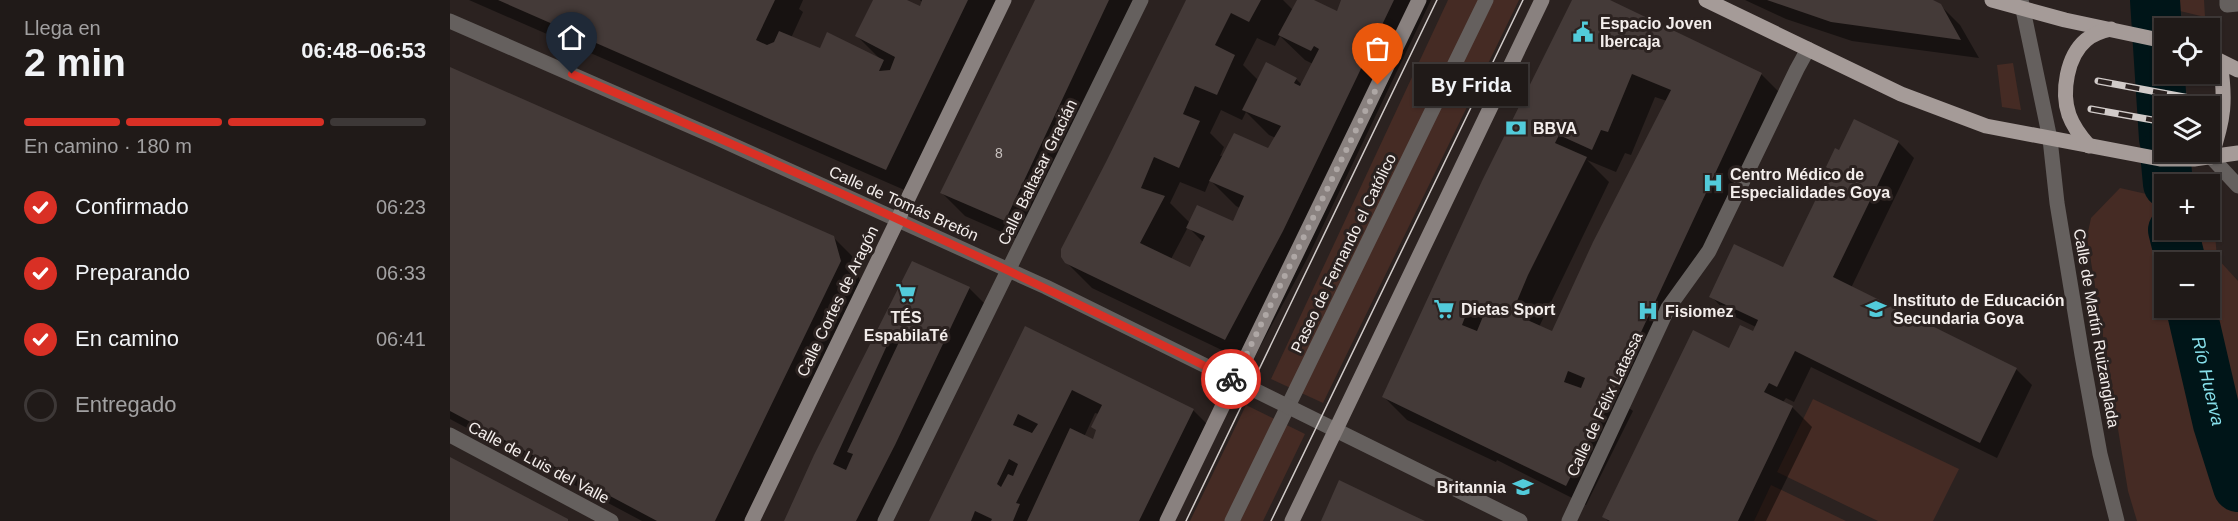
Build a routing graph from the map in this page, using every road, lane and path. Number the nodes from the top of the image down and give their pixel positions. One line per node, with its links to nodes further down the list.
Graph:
1 (1004, 0): 24 (main road, Calle Cortes de Aragón)
2 (1141, 0): 25 (street, Calle Baltasar Gracián)
3 (1419, 0): 26 (main road)
4 (1486, 0): 27 (street, Paseo de Fernando el Católico)
5 (1542, 0): 28 (main road)
6 (1706, 0): 12 (main road)
7 (1992, 0): 8 (main road)
8 (2022, 4): 10 (main road); 17 (street, Calle de Martín Ruizanglada)
9 (450, 21): 24 (street, Calle de Tomás Bretón)
10 (2111, 29): 11 (main road); 18 (main road, bridge)
11 (2154, 39)
12 (1808, 49): 17 (main road); 37 (street, Calle de Félix Latassa)
13 (2220, 61): 14 (main road)
14 (2238, 70)
15 (2220, 80): 16 (main road)
16 (2220, 130)
17 (2050, 139): 18 (main road); 38 (street, Calle de Martín Ruizanglada)
18 (2089, 146): 21 (main road)
19 (2238, 153): 20 (main road)
20 (2220, 156)
21 (2154, 158)
22 (2216, 162): 23 (street)
23 (2238, 186)
24 (897, 219): 25 (street, Calle de Tomás Bretón); 31 (main road, Calle Cortes de Aragón)
25 (1008, 270): 26 (street, Calle de Tomás Bretón); 32 (street, Calle Baltasar Gracián)
26 (1234, 380): 27 (street, Calle de Tomás Bretón); 33 (main road)
27 (1288, 406): 28 (street, Calle de Tomás Bretón); 34 (street, Paseo de Fernando el Católico)
28 (1337, 430): 35 (main road); 36 (street, Calle de Tomás Bretón)
29 (450, 435): 30 (street, Calle de Luis del Valle)
30 (611, 521)
31 (752, 521)
32 (885, 521)
33 (1167, 521)
34 (1232, 521)
35 (1292, 521)
36 (1520, 521)
37 (1569, 521)
38 (2116, 521)

